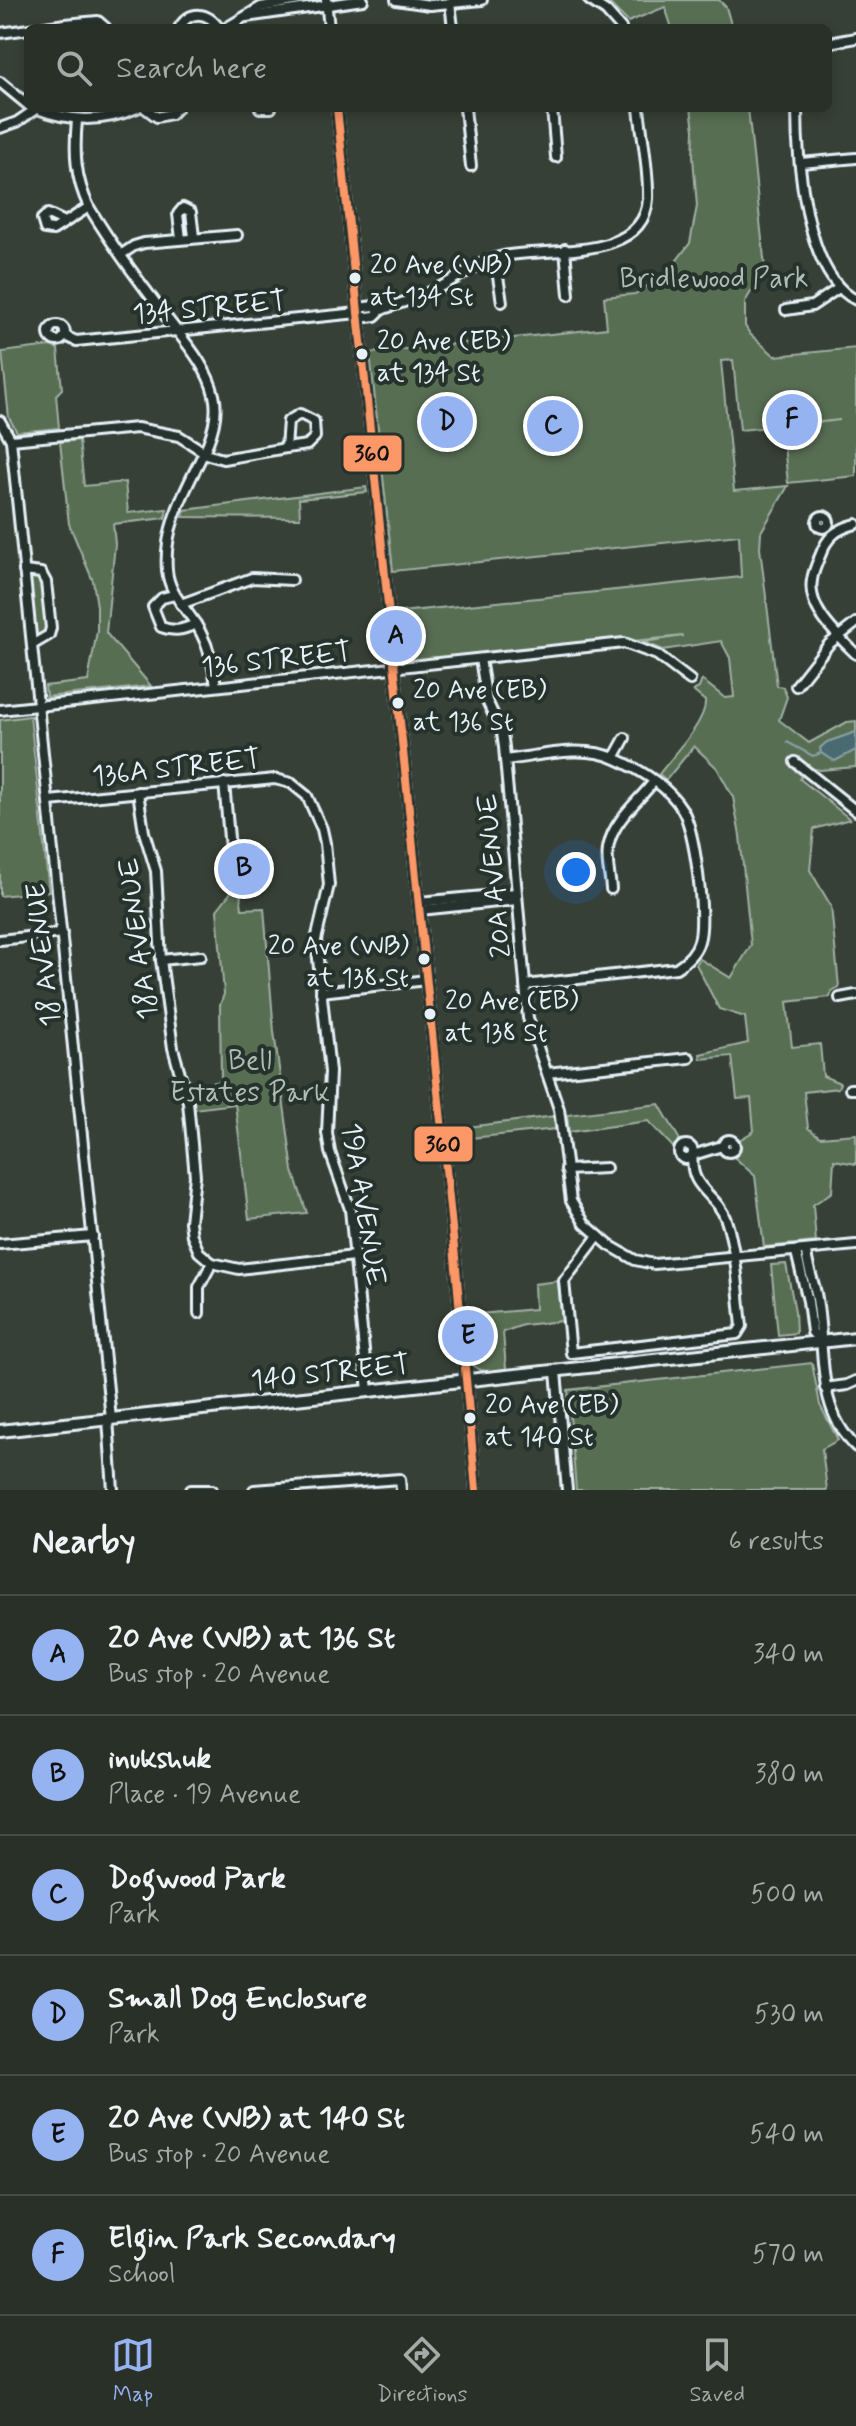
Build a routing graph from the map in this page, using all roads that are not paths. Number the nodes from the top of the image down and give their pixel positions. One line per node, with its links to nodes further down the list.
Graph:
1 (352, 0): 2 (street); 6 (street)
2 (363, 0)
3 (396, 0): 7 (street)
4 (482, 0): 7 (street)
5 (589, 0): 16 (street)
6 (326, 3): 8 (street); 14 (street)
7 (450, 3): 15 (street)
8 (293, 4): 13 (street)
9 (76, 24): 10 (street)
10 (101, 24)
11 (182, 24): 12 (street)
12 (215, 24)
13 (233, 24)
14 (329, 24)
15 (453, 24)
16 (618, 24)
17 (24, 30): 18 (street)
18 (0, 33)
19 (856, 38): 20 (street)
20 (832, 42)
21 (0, 82): 22 (street)
22 (24, 102)
23 (31, 112): 34 (street)
24 (50, 112): 33 (street)
25 (125, 112): 33 (street)
26 (150, 112): 27 (street)
27 (173, 112)
28 (337, 112): 52 (street)
29 (465, 112): 38 (street)
30 (554, 112): 35 (street)
31 (639, 112): 44 (street, 134 STREET)
32 (797, 112): 37 (street)
33 (77, 120): 39 (street)
34 (0, 128)
35 (556, 157)
36 (856, 158): 37 (street)
37 (801, 163): 47 (street)
38 (471, 166)
39 (89, 207): 40 (street); 45 (street)
40 (65, 222)
41 (237, 235): 42 (street)
42 (194, 237): 43 (street); 43 (street)
43 (181, 239): 45 (street)
44 (565, 249): 46 (street, 134 STREET); 48 (street)
45 (122, 254): 53 (street)
46 (495, 258): 50 (street); 52 (street, 134 STREET)
47 (839, 288): 49 (street); 51 (street)
48 (569, 295)
49 (856, 300)
50 (502, 302)
51 (786, 310)
52 (358, 313): 53 (street, 134 STREET); 70 (street)
53 (178, 332): 54 (street, 134 STREET); 58 (street)
54 (65, 336)
55 (0, 421): 56 (street)
56 (11, 440): 58 (street); 60 (street, 18 AVENUE)
57 (286, 448): 57 (street); 58 (street)
58 (203, 451): 62 (street)
59 (856, 524): 66 (street)
60 (24, 571): 67 (street, 18 AVENUE); 67 (street)
61 (292, 580): 63 (street)
62 (174, 595): 63 (street); 65 (street)
63 (181, 604): 65 (street)
64 (856, 623): 66 (street)
65 (196, 624): 72 (street)
66 (838, 636): 68 (street); 73 (street)
67 (32, 645): 74 (street, 18 AVENUE)
68 (856, 654)
69 (480, 659): 70 (street, 136 STREET); 71 (street, 136 STREET); 78 (street, 20A AVENUE)
70 (395, 667): 72 (street, 136 STREET); 89 (street)
71 (690, 680)
72 (216, 686): 74 (street, 136 STREET)
73 (796, 686)
74 (39, 705): 75 (street, 136 STREET); 84 (street, 18 AVENUE)
75 (0, 710)
76 (625, 738): 77 (street)
77 (614, 758): 78 (street); 80 (street)
78 (505, 760): 88 (street, 20A AVENUE)
79 (795, 762): 85 (street)
80 (654, 781): 87 (street); 95 (street)
81 (224, 783): 82 (street, 136A STREET); 83 (street, 136A STREET); 86 (street)
82 (138, 792): 84 (street, 136A STREET); 93 (street, 18A AVENUE)
83 (304, 792): 96 (street, 19A AVENUE)
84 (49, 801): 90 (street, 18 AVENUE)
85 (856, 811)
86 (232, 871)
87 (611, 889)
88 (517, 897): 89 (street); 95 (street, 20A AVENUE)
89 (419, 906): 94 (street)
90 (62, 933): 91 (street); 104 (street, 18 AVENUE)
91 (0, 940)
92 (201, 956): 93 (street)
93 (161, 960): 111 (street, 18A AVENUE)
94 (427, 980): 96 (street); 116 (street)
95 (525, 985): 100 (street, 20A AVENUE)
96 (321, 992): 109 (street, 19A AVENUE)
97 (856, 995): 98 (street)
98 (840, 998)
99 (689, 1058): 100 (street)
100 (547, 1073): 103 (street, 20A AVENUE)
101 (722, 1146): 110 (street)
102 (606, 1168): 103 (street)
103 (566, 1170): 105 (street, 20A AVENUE)
104 (93, 1236): 106 (street); 120 (street, 18 AVENUE)
105 (598, 1236): 110 (street); 110 (street)
106 (0, 1244)
107 (856, 1245): 108 (street)
108 (801, 1251): 110 (street); 114 (street)
109 (354, 1256): 111 (street); 119 (street, 19A AVENUE)
110 (734, 1258)
111 (212, 1263): 112 (street)
112 (199, 1313)
113 (856, 1338): 114 (main road, 140 STREET)
114 (820, 1342): 115 (main road, 140 STREET); 118 (street)
115 (556, 1372): 116 (main road, 140 STREET); 130 (street)
116 (467, 1380): 119 (main road, 140 STREET); 129 (street)
117 (856, 1381): 118 (street)
118 (825, 1388): 122 (street)
119 (368, 1391): 120 (main road, 140 STREET)
120 (110, 1419): 121 (main road, 140 STREET); 124 (street, 18 AVENUE)
121 (0, 1431)
122 (856, 1447)
123 (333, 1488): 127 (street); 128 (street)
124 (113, 1490)
125 (191, 1490): 126 (street)
126 (212, 1490)
127 (254, 1490)
128 (401, 1490)
129 (476, 1490)
130 (567, 1490)

